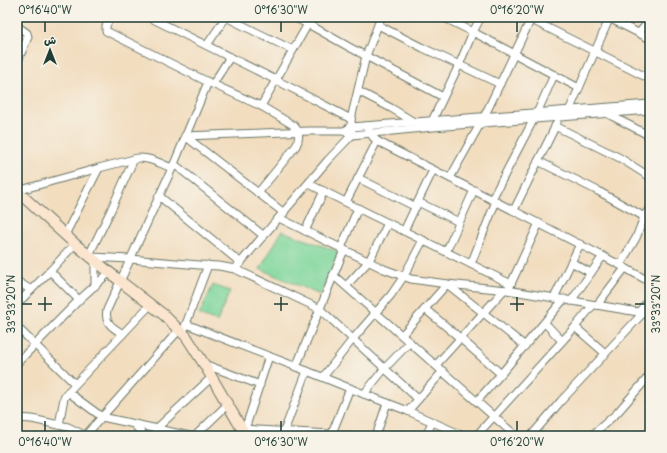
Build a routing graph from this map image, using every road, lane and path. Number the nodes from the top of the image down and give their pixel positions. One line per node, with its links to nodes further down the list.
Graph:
1 (110, 17): 28 (street)
2 (149, 17): 17 (street)
3 (226, 17): 17 (street); 18 (street)
4 (293, 17): 11 (street)
5 (381, 17): 12 (street)
6 (443, 17): 14 (street)
7 (481, 17): 14 (street)
8 (609, 17): 15 (street); 19 (street)
9 (530, 18): 19 (street); 20 (street)
10 (650, 20): 15 (street)
11 (308, 24): 18 (street); 21 (street)
12 (378, 25): 21 (street); 24 (street)
13 (17, 26): 23 (street)
14 (473, 32): 20 (street); 24 (street)
15 (639, 33): 16 (street)
16 (650, 39)
17 (207, 45): 22 (street)
18 (293, 50): 27 (street)
19 (595, 52): 26 (street); 30 (street)
20 (514, 54): 25 (street); 29 (street)
21 (366, 56): 31 (street); 32 (street)
22 (230, 57): 27 (street); 28 (street)
23 (17, 63)
24 (459, 65): 29 (street); 32 (street)
25 (554, 74): 30 (street); 39 (street)
26 (650, 79)
27 (276, 80): 34 (street); 41 (street)
28 (210, 83): 34 (street); 50 (street)
29 (500, 84): 42 (street)
30 (579, 88): 37 (street)
31 (358, 91): 41 (street); 44 (street)
32 (443, 97): 43 (street)
33 (650, 104): 35 (street)
34 (261, 106): 48 (street)
35 (597, 109): 37 (street); 38 (street)
36 (650, 110): 38 (street)
37 (569, 111): 39 (street)
38 (607, 114): 40 (street); 51 (street)
39 (535, 116): 40 (street); 42 (street); 67 (street)
40 (560, 118): 46 (street)
41 (351, 119): 47 (street)
42 (482, 120): 43 (street); 49 (street); 60 (street)
43 (432, 121): 44 (street)
44 (414, 122): 45 (street)
45 (366, 126): 47 (street); 49 (street)
46 (555, 126): 54 (street); 58 (street)
47 (349, 131): 48 (street); 49 (street); 61 (street)
48 (299, 132): 50 (street); 65 (street)
49 (370, 133): 52 (street)
50 (185, 136): 55 (street); 65 (street)
51 (650, 136)
52 (377, 141): 57 (street); 59 (street)
53 (134, 159): 55 (street); 56 (street); 88 (street)
54 (538, 161): 72 (street); 74 (street)
55 (173, 166): 66 (street); 81 (street)
56 (99, 168): 63 (street); 80 (street)
57 (433, 170): 60 (street); 69 (street)
58 (650, 177)
59 (358, 178): 68 (street); 69 (street)
60 (450, 178): 62 (street)
61 (308, 184): 64 (street); 73 (street)
62 (474, 190): 67 (street); 75 (street)
63 (17, 191): 80 (street)
64 (324, 191): 68 (street); 78 (street)
65 (258, 193): 73 (street)
66 (159, 196): 89 (street); 92 (street)
67 (494, 200): 72 (street); 93 (street)
68 (346, 202): 71 (street)
69 (417, 204): 75 (street); 79 (street)
70 (650, 207): 74 (street)
71 (358, 208): 76 (street); 85 (street)
72 (514, 210): 77 (street)
73 (281, 216): 78 (street); 81 (street)
74 (647, 218): 95 (street)
75 (459, 222): 86 (street)
76 (388, 223): 79 (street); 90 (street)
77 (539, 223): 84 (street); 108 (street)
78 (305, 231): 85 (street)
79 (404, 231): 82 (street)
80 (65, 235): 83 (street)
81 (264, 236): 92 (street)
82 (423, 240): 86 (street); 101 (street)
83 (76, 244): 88 (street); 97 (street)
84 (580, 244): 87 (street); 91 (street)
85 (342, 249): 90 (street); 100 (street)
86 (446, 252): 93 (street)
87 (603, 256): 95 (street); 99 (street)
88 (92, 257): 89 (street); 98 (street); 106 (street)
89 (130, 259): 94 (street); 103 (street)
90 (369, 261): 101 (street); 107 (street)
91 (571, 262): 99 (street); 110 (street)
92 (241, 263): 96 (street)
93 (471, 264): 108 (street)
94 (208, 265): 96 (street); 125 (street)
95 (623, 266): 104 (street); 116 (street)
96 (235, 269): 117 (street)
97 (50, 271): 109 (street); 112 (street)
98 (110, 272): 103 (street); 106 (street)
99 (591, 273): 113 (street)
100 (333, 275): 107 (street); 117 (street)
101 (404, 276): 105 (street); 119 (street)
102 (17, 281): 109 (street)
103 (120, 281): 115 (street); 126 (street)
104 (650, 282)
105 (447, 284): 108 (street); 118 (street); 120 (street)
106 (95, 286): 112 (street)
107 (346, 286): 119 (street)
108 (507, 288): 110 (street); 120 (street)
109 (30, 290): 114 (street)
110 (554, 298): 113 (street)
111 (650, 298): 121 (street)
112 (79, 300): 132 (street)
113 (568, 300): 116 (street); 122 (street)
114 (17, 304)
115 (151, 304): 125 (street); 126 (street)
116 (595, 305): 121 (street); 124 (street)
117 (320, 309): 128 (street); 139 (street)
118 (425, 309): 127 (street); 129 (street)
119 (375, 312): 127 (street); 128 (street)
120 (484, 313): 129 (street); 133 (street)
121 (644, 313): 134 (street)
122 (545, 323): 130 (street); 133 (street)
123 (17, 327): 132 (street)
124 (575, 327): 130 (street); 134 (street)
125 (183, 329): 135 (street); 137 (street); 158 (street)
126 (123, 334): 147 (street)
127 (402, 335): 131 (street)
128 (353, 338): 140 (street); 146 (street)
129 (460, 338): 138 (street); 143 (street)
130 (562, 341): 157 (street)
131 (410, 342): 138 (street); 140 (street)
132 (35, 344): 136 (street); 147 (street)
133 (525, 346): 143 (street)
134 (605, 353): 177 (street)
135 (269, 356): 139 (street); 148 (street)
136 (17, 363)
137 (204, 364): 145 (street); 148 (street)
138 (436, 365): 142 (street)
139 (296, 367): 141 (street)
140 (385, 368): 151 (street); 152 (street)
141 (307, 371): 146 (street); 165 (street)
142 (443, 371): 152 (street); 153 (street)
143 (502, 374): 153 (street)
144 (650, 375): 178 (street)
145 (212, 377): 155 (street); 163 (street)
146 (323, 377): 149 (street)
147 (75, 384): 150 (street)
148 (260, 385): 164 (street)
149 (350, 388): 151 (street); 166 (street)
150 (68, 392): 158 (street); 162 (street)
151 (364, 394): 154 (street)
152 (418, 399): 156 (street)
153 (477, 401): 157 (street)
154 (387, 403): 156 (street); 172 (street)
155 (228, 404): 164 (street); 170 (street)
156 (408, 411): 160 (street)
157 (494, 416): 175 (street); 176 (street)
158 (102, 417): 161 (street); 167 (street)
159 (17, 418): 162 (street)
160 (432, 422): 173 (street); 174 (street)
161 (134, 424): 163 (street); 168 (street)
162 (59, 425): 167 (street)
163 (156, 429): 169 (street)
164 (245, 431): 165 (street)
165 (283, 434): 166 (street)
166 (331, 435): 171 (street)
167 (86, 436)
168 (144, 436)
169 (190, 436)
170 (195, 436)
171 (347, 436)
172 (376, 436)
173 (426, 436)
174 (464, 436)
175 (476, 436)
176 (516, 436)
177 (530, 436)
178 (590, 436)

